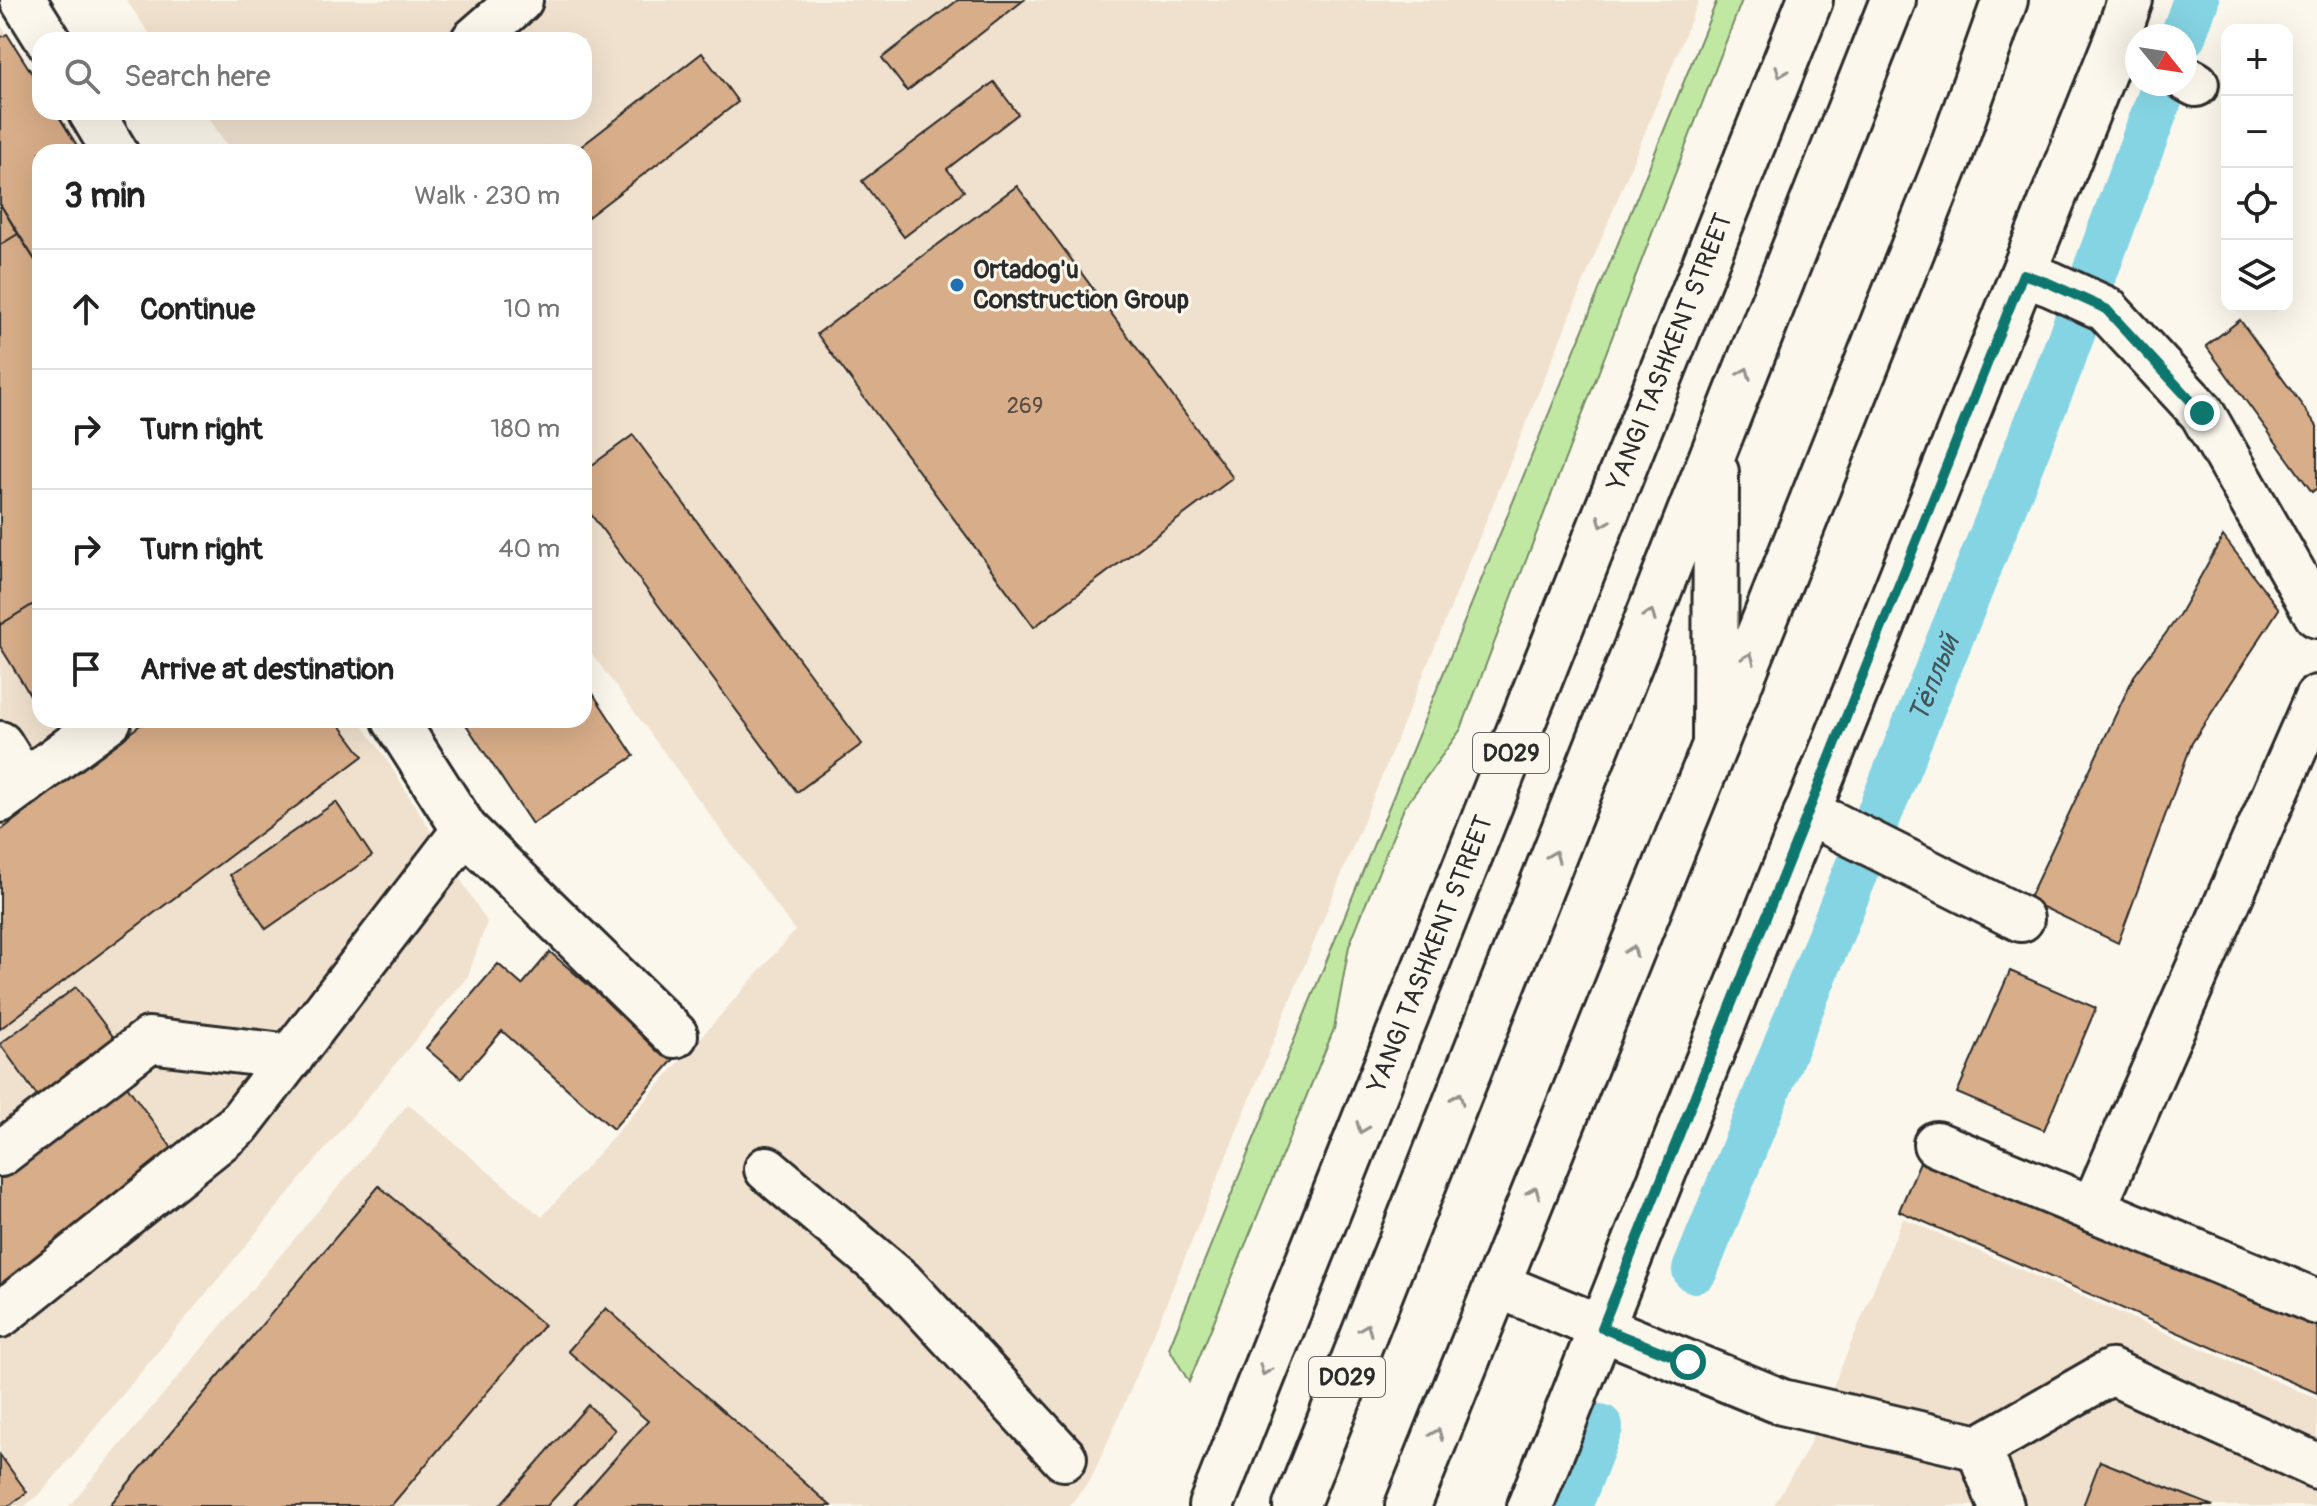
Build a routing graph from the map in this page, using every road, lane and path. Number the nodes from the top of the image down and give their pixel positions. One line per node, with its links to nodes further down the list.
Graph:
1 (23, 0): 8 (main road)
2 (520, 0): 9 (main road)
3 (1810, 0): 38 (main road, YANGI TASHKENT STREET / D029, one-way to 38)
4 (1893, 0): 14 (main road, D029, one-way to 4)
5 (2005, 0): 20 (main road, one-way to 5)
6 (2130, 0): 7 (main road)
7 (2128, 24)
8 (43, 32)
9 (483, 32)
10 (2125, 49): 13 (main road)
11 (96, 120): 12 (main road)
12 (110, 144)
13 (2037, 279): 15 (main road); 22 (main road)
14 (1716, 448): 20 (main road); 39 (main road, D029, one-way to 14)
15 (2317, 615)
16 (2317, 698): 30 (main road)
17 (98, 728): 21 (main road)
18 (400, 728): 23 (main road)
19 (0, 744): 21 (main road)
20 (1715, 745): 31 (main road, one-way to 20)
21 (12, 791)
22 (1818, 818): 24 (main road); 34 (main road)
23 (465, 830): 25 (main road); 26 (main road)
24 (2021, 919)
25 (675, 1035)
26 (291, 1057): 28 (main road); 33 (main road)
27 (1936, 1144): 30 (main road)
28 (0, 1154)
29 (767, 1169): 36 (main road)
30 (2093, 1209): 32 (main road)
31 (1497, 1285): 34 (main road); 40 (main road, one-way to 31)
32 (2317, 1302)
33 (0, 1315)
34 (1602, 1328): 35 (main road); 41 (main road)
35 (1979, 1448): 37 (main road); 42 (main road)
36 (1064, 1458)
37 (2317, 1466)
38 (1211, 1506)
39 (1296, 1506)
40 (1408, 1506)
41 (1530, 1506)
42 (2001, 1506)

